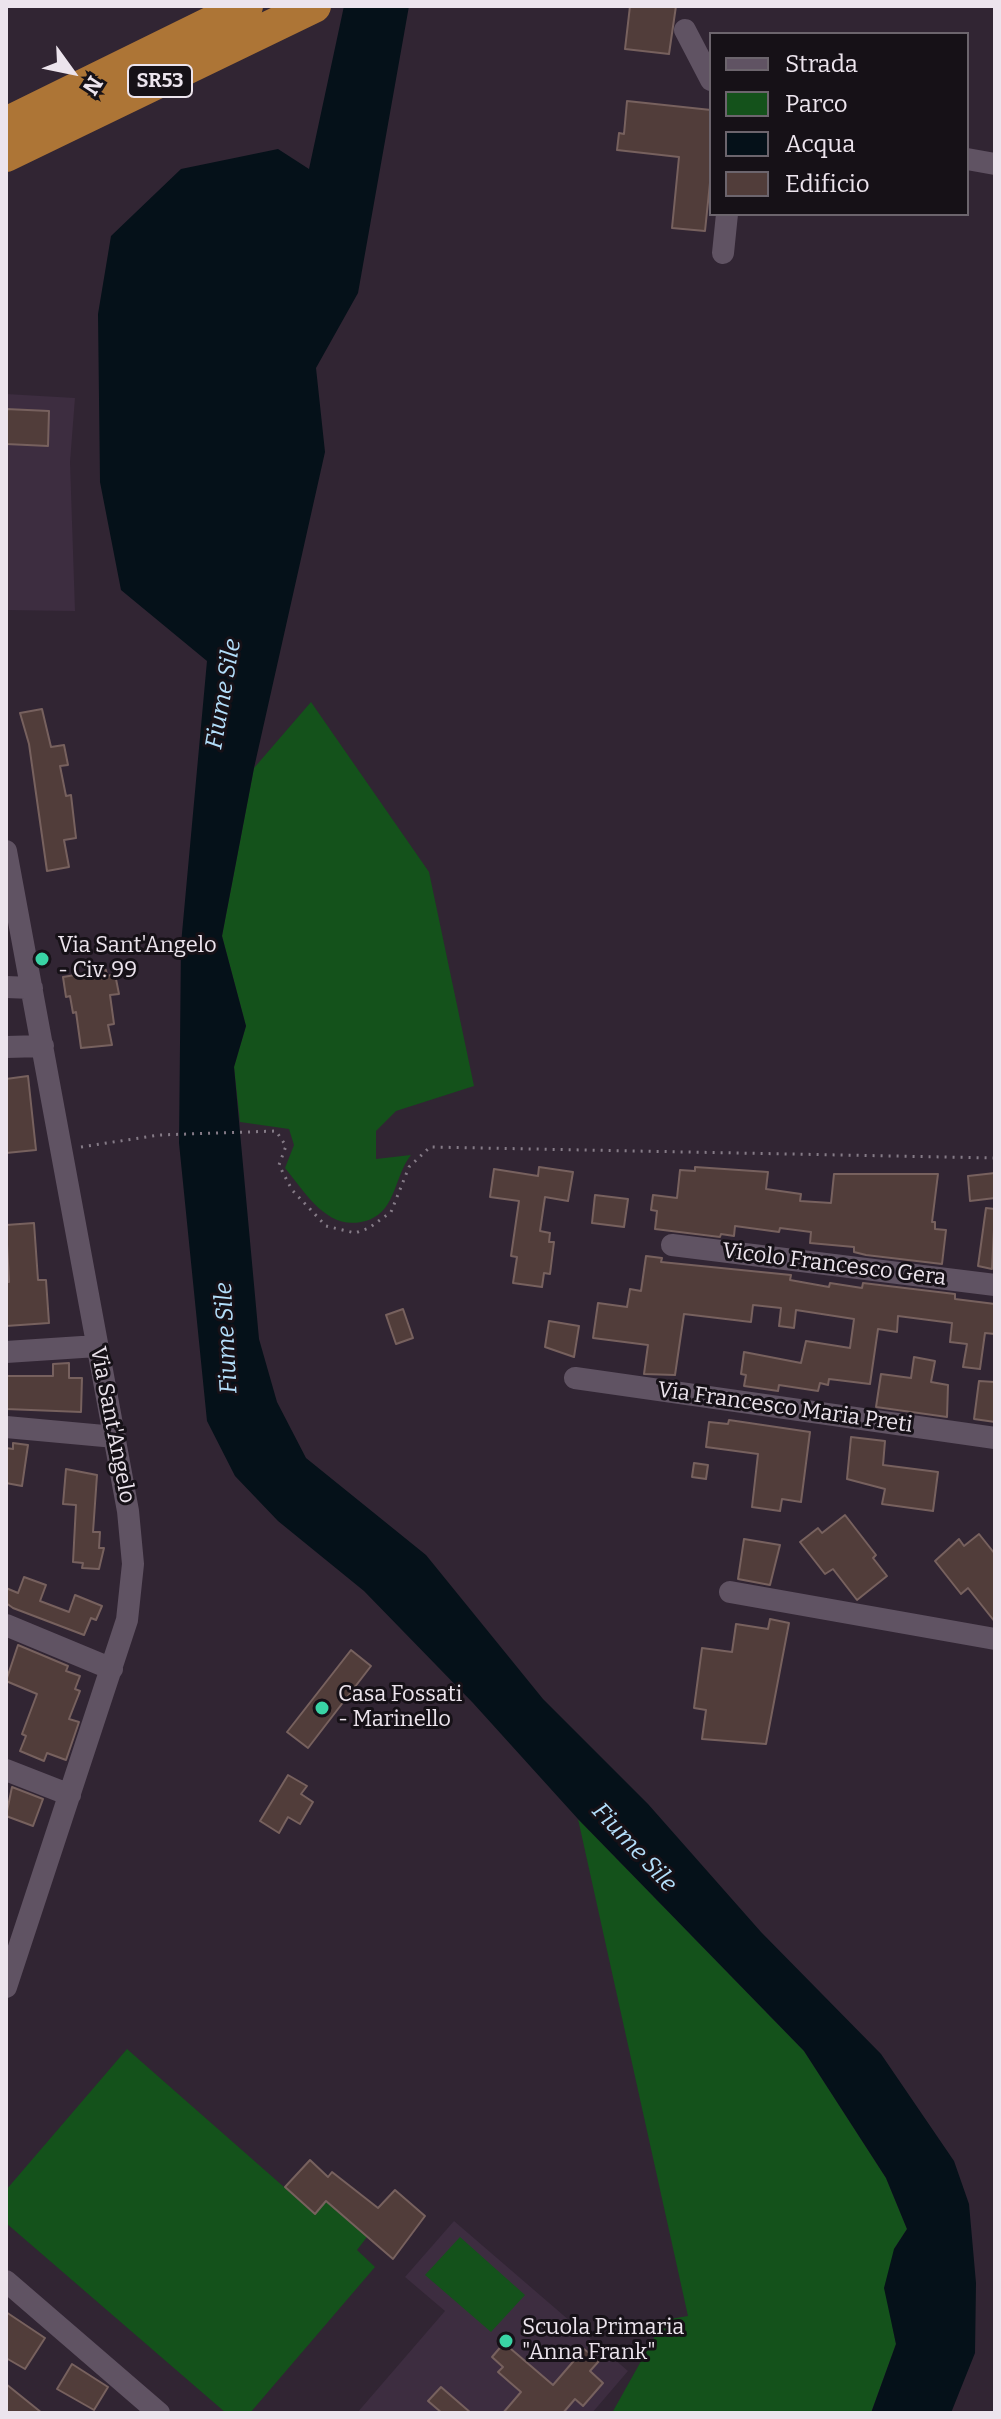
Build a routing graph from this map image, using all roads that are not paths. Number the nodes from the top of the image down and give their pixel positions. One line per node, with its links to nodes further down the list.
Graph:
1 (246, 6): 5 (highway, SR53)
2 (314, 6): 6 (highway, SR53)
3 (685, 30): 4 (street)
4 (709, 76)
5 (6, 124)
6 (6, 155)
7 (969, 159): 8 (street)
8 (995, 164)
9 (727, 216): 10 (street)
10 (723, 253)
11 (6, 851): 13 (street, Via Sant'Angelo)
12 (6, 987): 13 (street)
13 (32, 988): 14 (street, Via Sant'Angelo)
14 (43, 1046): 15 (street); 18 (street, Via Sant'Angelo)
15 (6, 1047)
16 (672, 1245): 17 (street, Vicolo Francesco Gera)
17 (995, 1285)
18 (97, 1346): 19 (street); 22 (street, Via Sant'Angelo)
19 (6, 1352)
20 (575, 1378): 23 (street, Via Francesco Maria Preti)
21 (6, 1427): 22 (street)
22 (115, 1437): 27 (street, Via Sant'Angelo)
23 (995, 1438)
24 (730, 1592): 26 (street)
25 (6, 1625): 27 (street)
26 (995, 1639)
27 (112, 1669): 29 (street, Via Sant'Angelo)
28 (6, 1770): 29 (street)
29 (70, 1795): 30 (street, Via Sant'Angelo)
30 (6, 1987)
31 (6, 2281): 32 (street)
32 (159, 2413)

